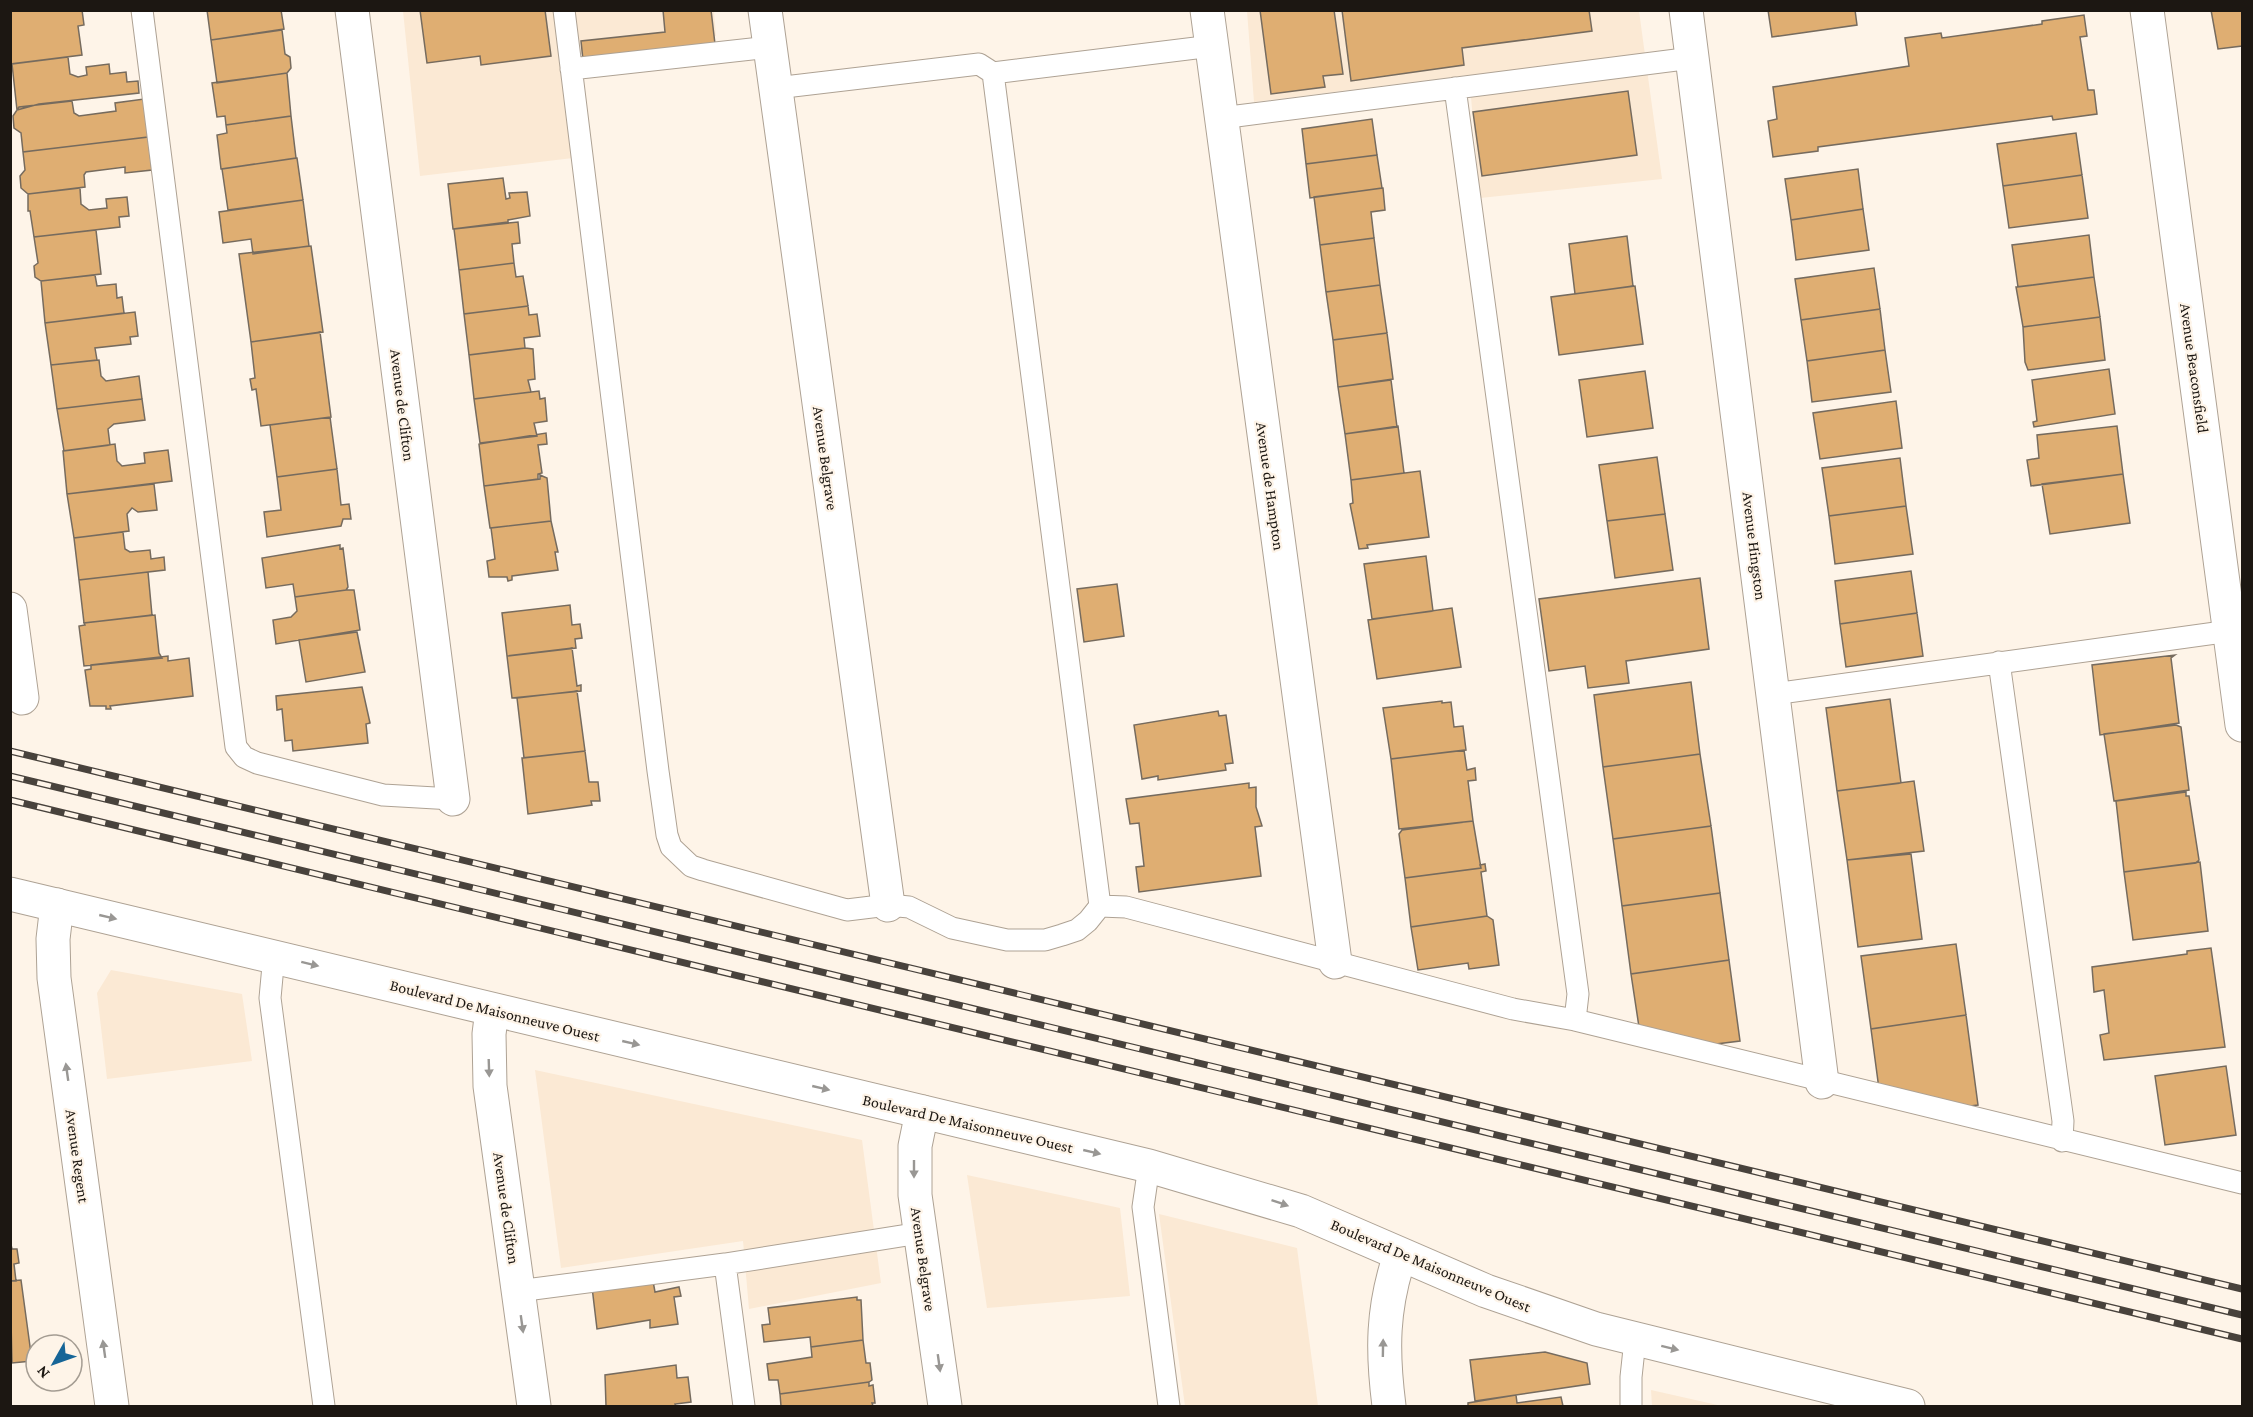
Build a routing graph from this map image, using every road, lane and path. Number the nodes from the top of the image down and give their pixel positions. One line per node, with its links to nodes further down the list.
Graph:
1 (142, 10): 22 (lane)
2 (352, 10): 22 (street, Avenue de Clifton)
3 (564, 10): 11 (lane)
4 (765, 10): 9 (street, Avenue Belgrave)
5 (1207, 10): 8 (street, Avenue de Hampton)
6 (1686, 10): 10 (street, Avenue Hingston)
7 (2147, 10): 17 (street, Avenue Beaconsfield)
8 (1212, 46): 12 (lane); 15 (street, Avenue de Hampton)
9 (770, 47): 11 (lane); 13 (street, Avenue Belgrave)
10 (1692, 58): 14 (lane); 19 (street, Avenue Hingston)
11 (571, 69): 25 (lane)
12 (993, 73): 13 (lane); 26 (lane)
13 (776, 88): 25 (street, Avenue Belgrave)
14 (1455, 88): 15 (lane); 30 (lane)
15 (1221, 118): 28 (street, Avenue de Hampton)
16 (10, 609): 20 (street)
17 (2230, 631): 18 (lane); 21 (street, Avenue Beaconsfield)
18 (1999, 662): 19 (lane); 33 (lane)
19 (1774, 694): 31 (street, Avenue Hingston)
20 (16, 698)
21 (2242, 725)
22 (453, 799)
23 (10, 894): 24 (street, Boulevard De Maisonneuve Ouest)
24 (57, 905): 27 (street, Boulevard De Maisonneuve Ouest, one-way to 27); 42 (street, Avenue Regent, one-way to 24)
25 (888, 905): 26 (lane)
26 (1100, 906): 28 (lane)
27 (274, 955): 29 (street, Boulevard De Maisonneuve Ouest, one-way to 29); 43 (lane)
28 (1335, 962): 30 (lane)
29 (492, 1010): 32 (street, Boulevard De Maisonneuve Ouest, one-way to 32); 39 (street, Avenue de Clifton, one-way to 39)
30 (1575, 1020): 31 (lane)
31 (1822, 1082): 33 (lane)
32 (922, 1112): 34 (street, Boulevard De Maisonneuve Ouest, one-way to 34); 36 (street, Avenue Belgrave, one-way to 36)
33 (2062, 1141): 35 (lane)
34 (1149, 1166): 37 (street, Boulevard De Maisonneuve Ouest, one-way to 37); 47 (lane)
35 (2242, 1183)
36 (920, 1233): 38 (lane); 46 (street, Avenue Belgrave, one-way to 46)
37 (1400, 1255): 40 (street, Boulevard De Maisonneuve Ouest); 48 (street, one-way to 37)
38 (725, 1264): 39 (lane); 45 (lane)
39 (518, 1291): 44 (street, Avenue de Clifton, one-way to 44)
40 (1635, 1340): 41 (street, Boulevard De Maisonneuve Ouest, one-way to 41); 49 (lane)
41 (1888, 1404)
42 (112, 1407)
43 (324, 1407)
44 (534, 1407)
45 (744, 1407)
46 (945, 1407)
47 (1170, 1407)
48 (1389, 1407)
49 (1631, 1407)

